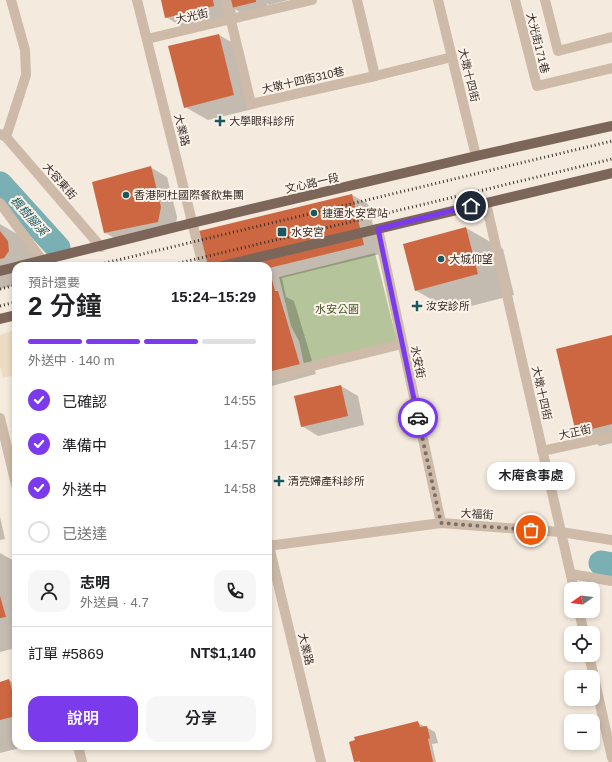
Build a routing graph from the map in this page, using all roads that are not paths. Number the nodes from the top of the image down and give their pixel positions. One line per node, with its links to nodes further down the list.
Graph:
1 (11, 0): 16 (street)
2 (136, 0): 11 (street, 大業路)
3 (226, 0): 9 (street)
4 (312, 0): 9 (street, 大光街)
5 (357, 0): 14 (street)
6 (438, 0): 12 (street, 大墩十四街)
7 (515, 0): 13 (street, 大光街171巷)
8 (545, 0): 10 (street)
9 (230, 20): 11 (street, 大光街); 14 (street, 大墩十四街310巷)
10 (612, 37)
11 (147, 39): 21 (street, 大業路)
12 (452, 58): 14 (street, 大墩十四街310巷); 17 (street, 大墩十四街)
13 (612, 68)
14 (375, 76)
15 (612, 126): 17 (main road, 文心路一段)
16 (3, 136): 23 (street, 大容東街)
17 (476, 156): 21 (main road, 文心路一段)
18 (612, 172): 20 (main road)
19 (0, 203): 24 (street)
20 (486, 203): 22 (main road); 36 (street, 大墩十四街)
21 (192, 223): 23 (main road, 文心路一段); 26 (street, 大業路)
22 (378, 229): 27 (main road); 32 (street, 水安街)
23 (101, 247): 24 (main road, 文心路一段)
24 (42, 260): 25 (main road, 文心路一段)
25 (34, 262)
26 (202, 262)
27 (239, 262)
28 (12, 267): 29 (main road, 文心路一段)
29 (0, 271)
30 (12, 316): 31 (main road)
31 (0, 319)
32 (402, 344): 33 (street); 38 (street, 水安街)
33 (272, 376)
34 (0, 418): 37 (street)
35 (612, 436): 36 (street, 大正街)
36 (542, 451): 39 (street, 大墩十四街)
37 (12, 468)
38 (441, 523): 39 (street, 大福街); 41 (street, 大福街)
39 (561, 532): 40 (street, 大福街); 43 (street, 大墩十四街)
40 (612, 540)
41 (272, 544)
42 (272, 561): 50 (street, 大業路)
43 (571, 574): 44 (street); 45 (street, 大墩十四街)
44 (612, 581)
45 (573, 582)
46 (591, 662): 48 (street)
47 (79, 750): 49 (street)
48 (612, 758)
49 (82, 762)
50 (321, 762)

